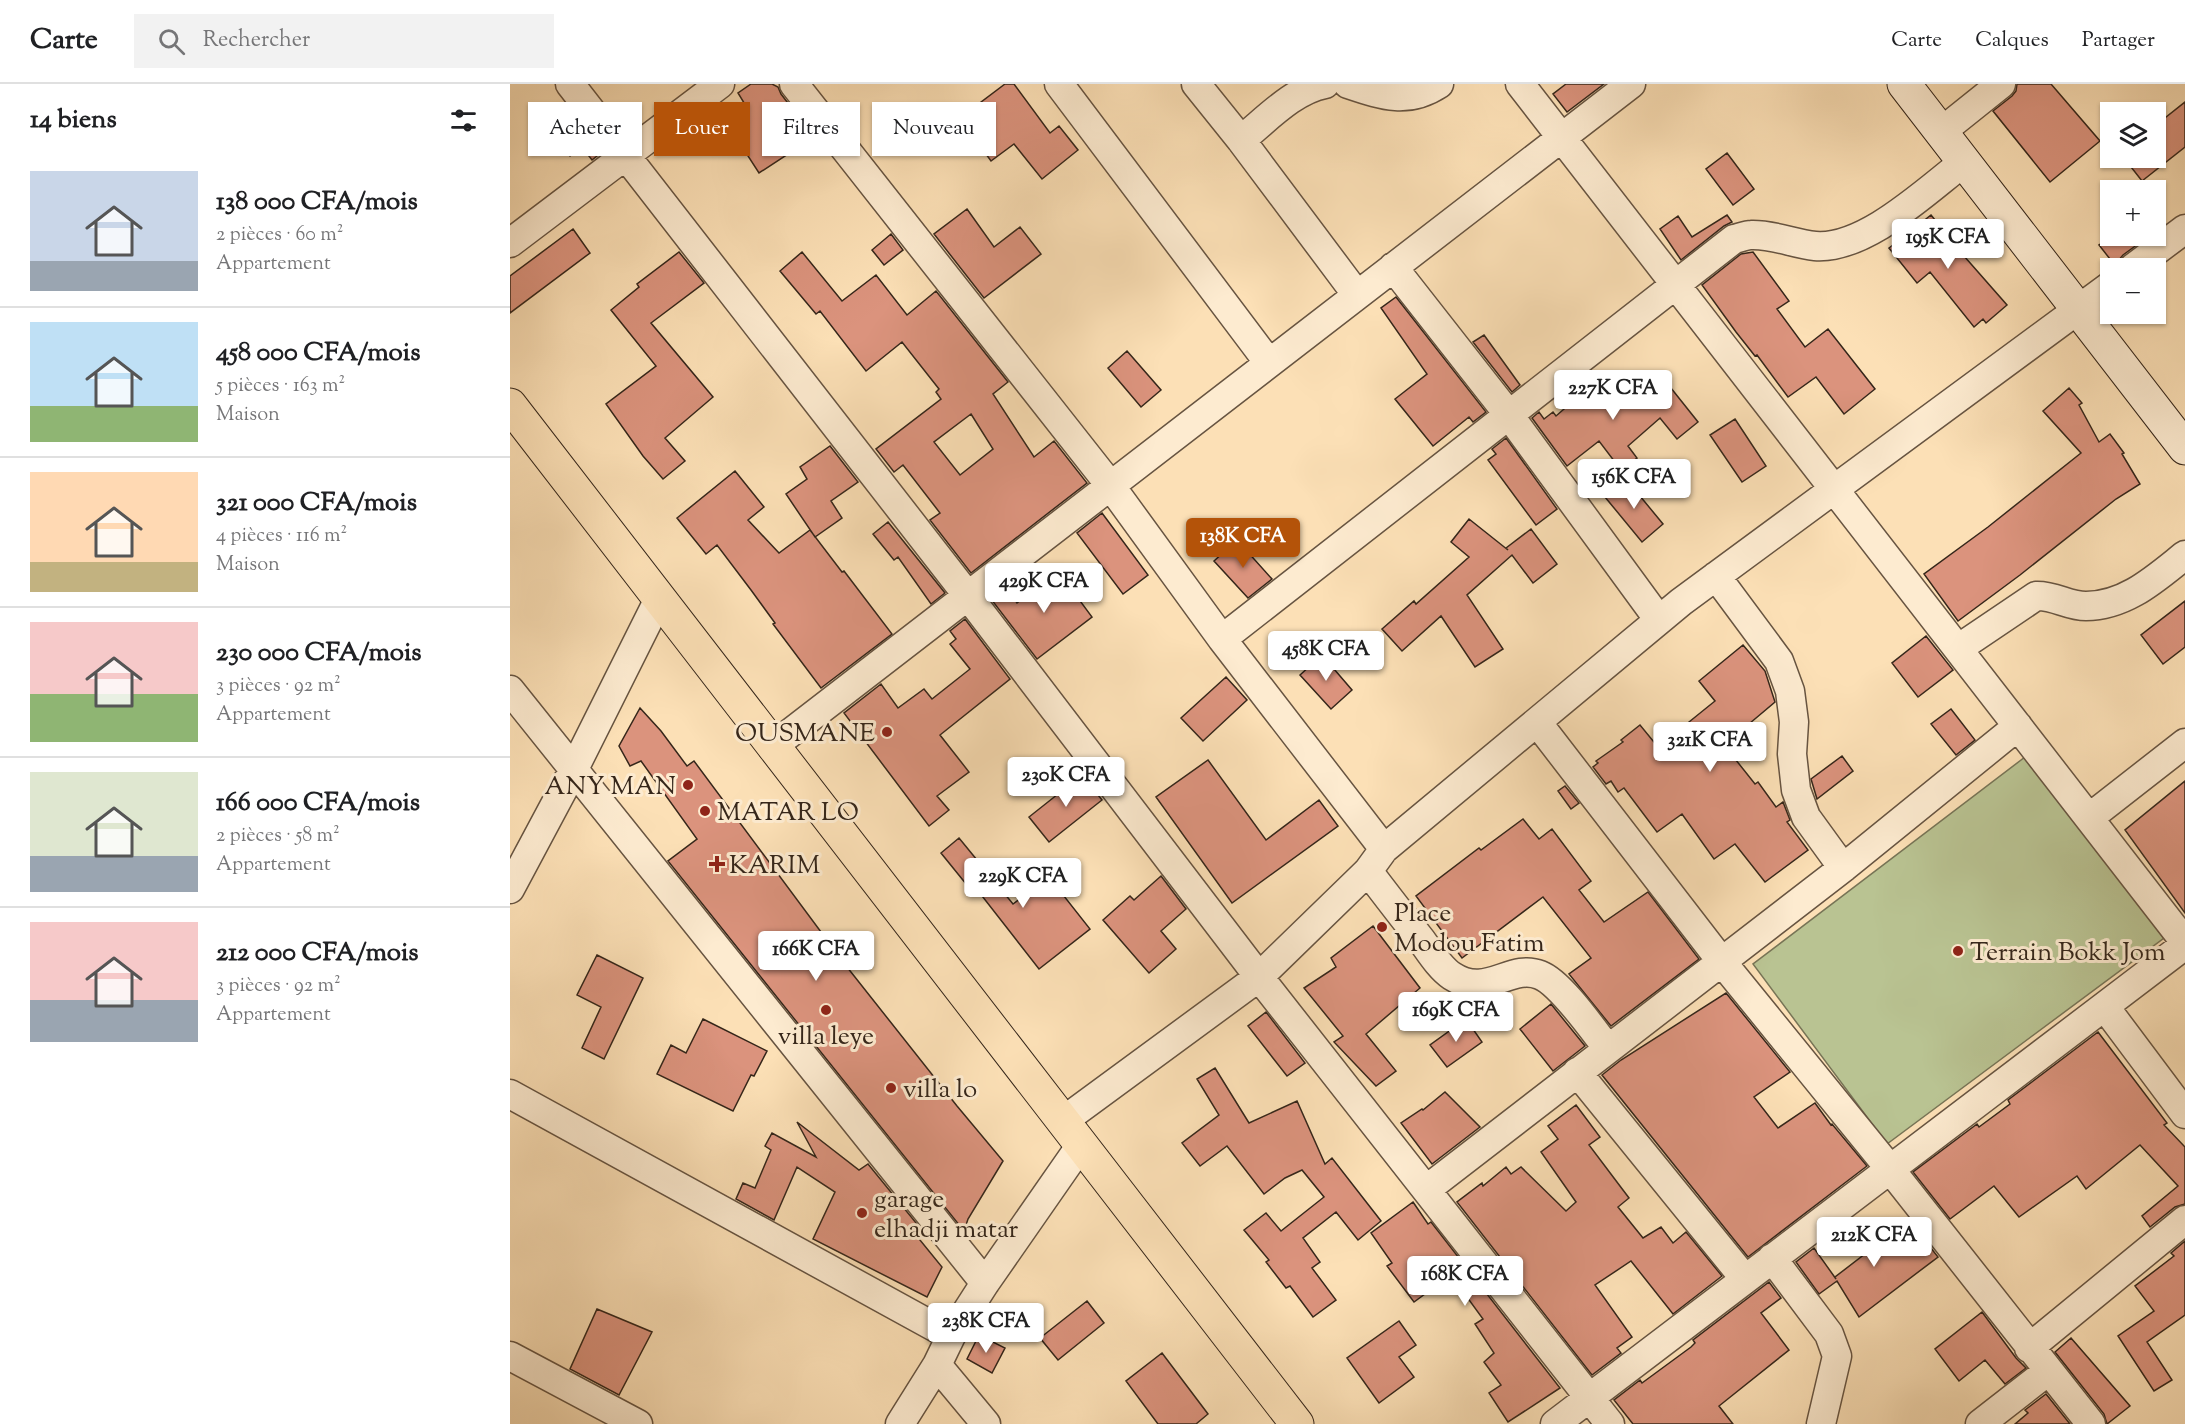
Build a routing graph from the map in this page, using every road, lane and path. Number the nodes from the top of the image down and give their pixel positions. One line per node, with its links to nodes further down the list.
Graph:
1 (570, 84): 16 (street)
2 (720, 84): 16 (street)
3 (794, 84): 30 (street)
4 (1059, 84): 26 (street)
5 (1196, 84): 15 (street)
6 (1325, 84): 15 (street)
7 (1348, 84): 8 (street)
8 (1439, 84)
9 (1520, 84): 14 (street)
10 (1631, 84): 14 (street)
11 (1904, 84): 13 (main road)
12 (2001, 84): 13 (street)
13 (1941, 132): 17 (main road)
14 (1561, 138): 21 (street); 22 (street)
15 (1241, 140): 24 (street)
16 (626, 157): 19 (street); 34 (street)
17 (1964, 162): 22 (street); 25 (main road)
18 (2185, 229): 20 (street)
19 (510, 243)
20 (2146, 258)
21 (1393, 267): 24 (street); 28 (street)
22 (1676, 285): 28 (street); 31 (street)
23 (2100, 294): 25 (street)
24 (1358, 295): 26 (street)
25 (2079, 310): 29 (main road); 31 (street)
26 (1269, 363): 30 (street)
27 (510, 405): 35 (highway)
28 (1509, 415): 36 (street); 37 (street)
29 (2183, 441)
30 (1110, 485): 34 (street); 37 (street)
31 (1834, 489): 33 (street); 38 (street)
32 (2185, 555): 38 (street)
33 (1716, 576): 36 (street); 48 (street)
34 (968, 596): 43 (street); 52 (street)
35 (659, 599): 43 (highway); 44 (street)
36 (1659, 620): 40 (street)
37 (1222, 639): 47 (street)
38 (1959, 648): 41 (street)
39 (510, 690): 44 (street)
40 (1537, 722): 47 (street); 51 (street)
41 (2018, 726): 45 (street); 48 (street)
42 (2185, 743): 45 (street)
43 (772, 747): 58 (highway)
44 (574, 769): 46 (street); 64 (street)
45 (2089, 818): 50 (street)
46 (518, 855): 49 (street)
47 (1376, 860): 52 (street); 54 (street)
48 (1844, 868): 51 (street)
49 (510, 888)
50 (2185, 944): 53 (street)
51 (1722, 962): 54 (street); 59 (street)
52 (1258, 977): 58 (street); 60 (street)
53 (2105, 1007): 57 (street); 59 (street)
54 (1608, 1049): 55 (street)
55 (1577, 1072): 60 (street); 63 (street)
56 (510, 1094): 65 (street)
57 (2185, 1114)
58 (1072, 1133): 64 (street); 74 (highway)
59 (1890, 1169): 62 (street); 66 (street)
60 (1427, 1188): 70 (street)
61 (2185, 1220): 66 (street)
62 (1772, 1258): 63 (street); 77 (street)
63 (1745, 1279): 70 (street)
64 (985, 1283): 65 (street)
65 (951, 1336): 68 (street)
66 (2030, 1348): 69 (street)
67 (510, 1356): 71 (street)
68 (937, 1365): 72 (street); 73 (street)
69 (2048, 1371): 78 (street); 79 (street)
70 (1589, 1397): 75 (street); 76 (street)
71 (638, 1424)
72 (900, 1424)
73 (986, 1424)
74 (1297, 1424)
75 (1555, 1424)
76 (1610, 1424)
77 (1821, 1424)
78 (1980, 1424)
79 (2091, 1424)

